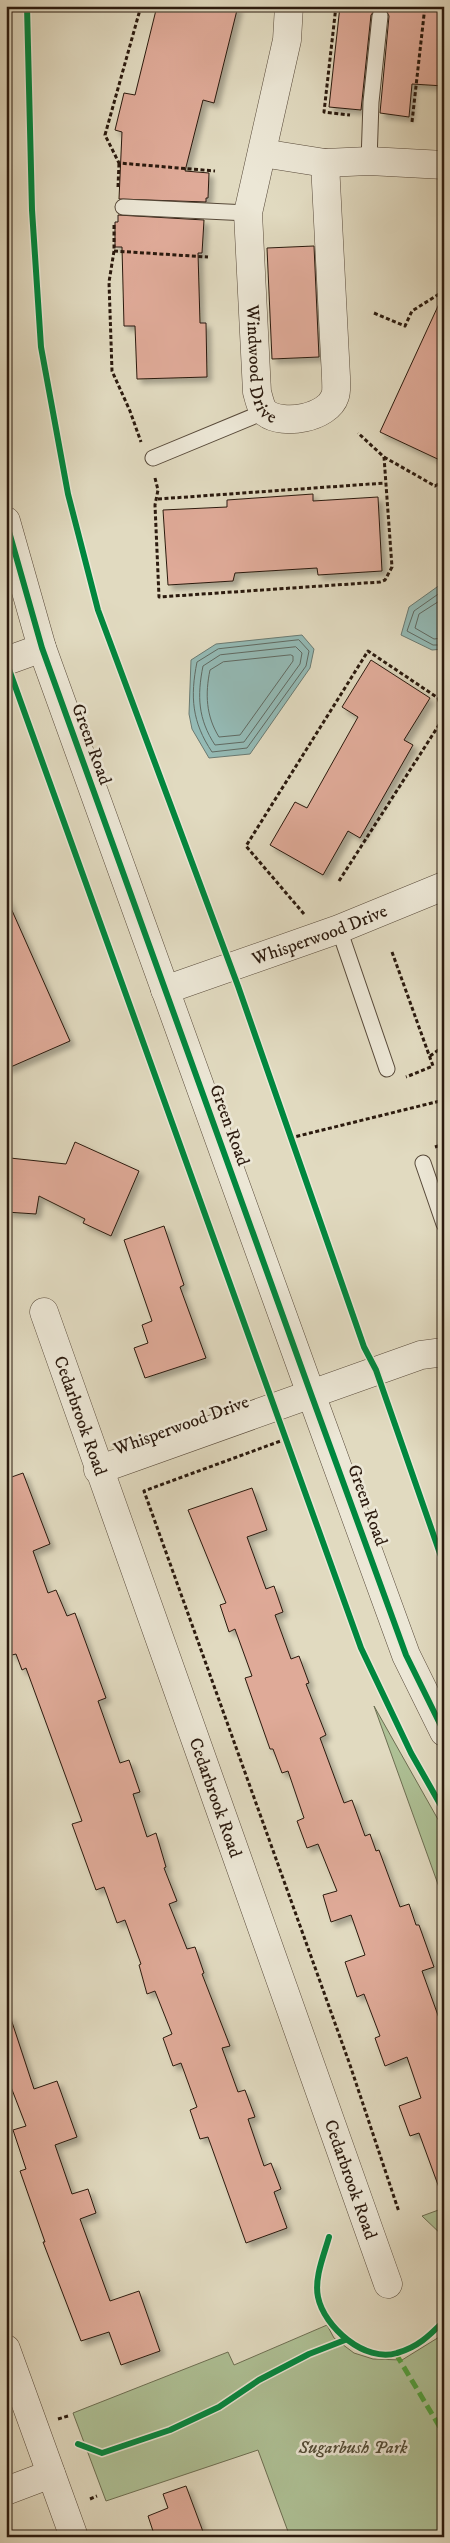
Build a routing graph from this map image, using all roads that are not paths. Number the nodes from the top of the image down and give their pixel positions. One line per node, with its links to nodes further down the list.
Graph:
1 (289, 6): 3 (street, Windwood Drive)
2 (380, 16): 4 (lane)
3 (262, 153): 5 (street); 8 (street, Windwood Drive)
4 (369, 161): 5 (street); 6 (street)
5 (325, 163): 9 (street, Windwood Drive)
6 (444, 164)
7 (120, 213): 8 (lane)
8 (248, 213): 9 (street, Windwood Drive)
9 (264, 412): 10 (lane)
10 (153, 458)
11 (6, 521): 12 (street, Green Road)
12 (42, 648): 13 (street); 16 (street, Green Road)
13 (6, 661)
14 (444, 886): 15 (street, Whisperwood Drive)
15 (339, 929): 16 (street, Whisperwood Drive); 17 (lane)
16 (166, 990): 22 (street, Green Road)
17 (387, 1068)
18 (422, 1163): 19 (lane)
19 (444, 1224)
20 (44, 1312): 23 (street, Cedarbrook Road)
21 (444, 1352): 22 (street, Whisperwood Drive)
22 (311, 1394): 23 (street, Whisperwood Drive); 24 (street, Green Road)
23 (98, 1470): 25 (street, Cedarbrook Road)
24 (444, 1732)
25 (388, 2284)
26 (6, 2349): 27 (street)
27 (51, 2474): 28 (street); 29 (street)
28 (6, 2492)
29 (74, 2537)

